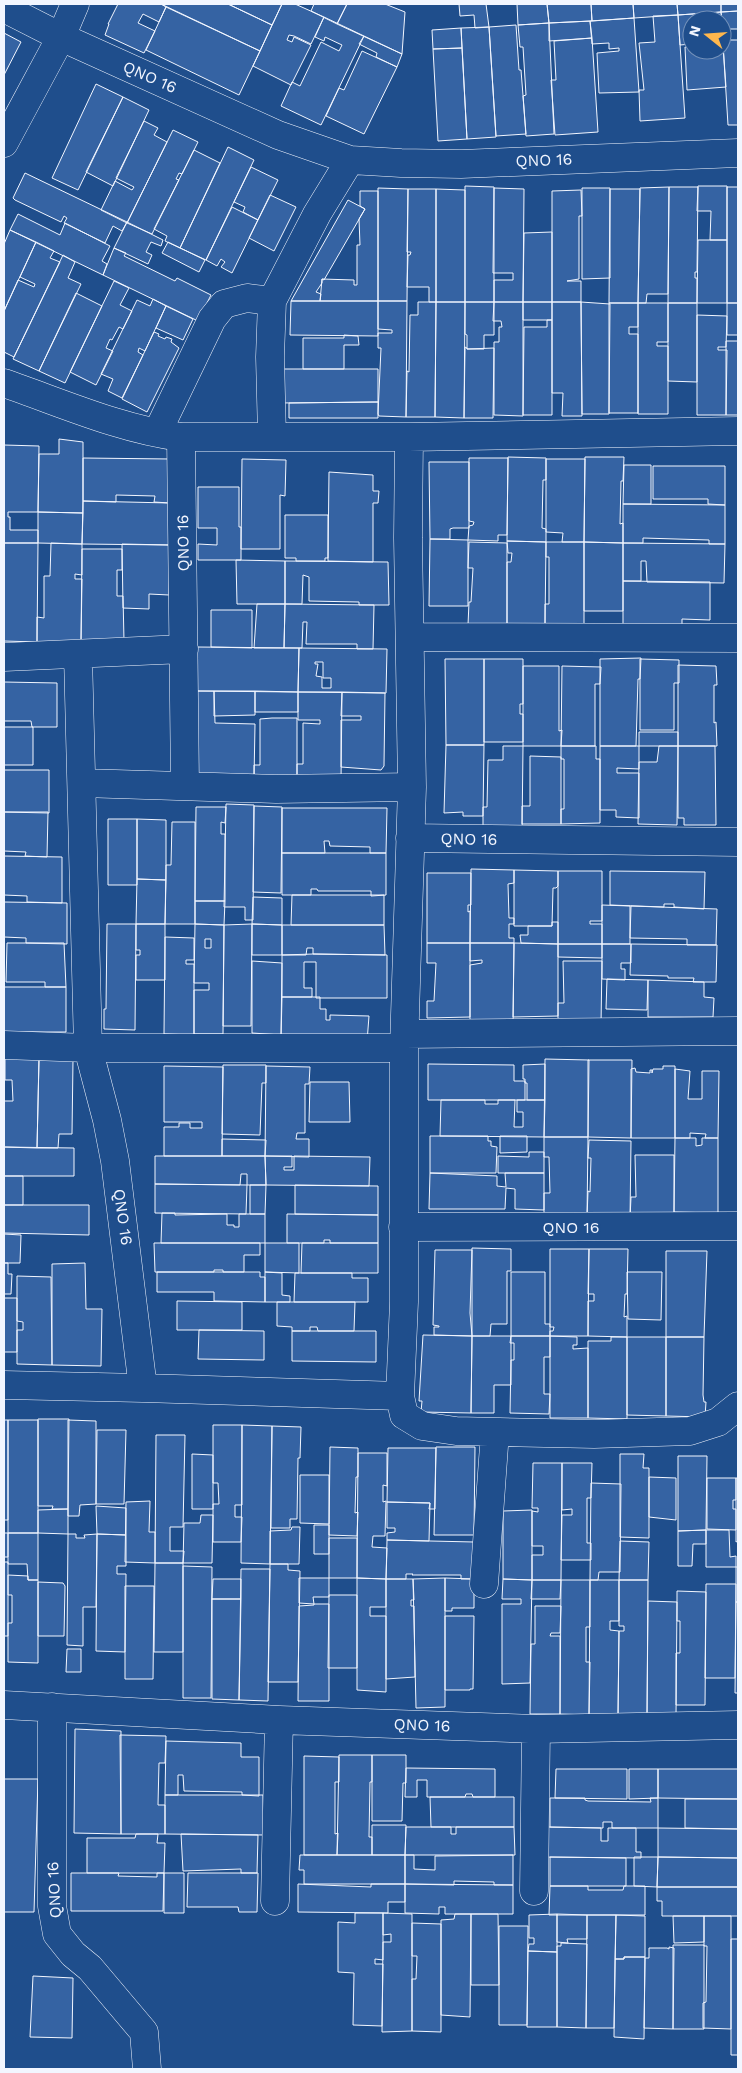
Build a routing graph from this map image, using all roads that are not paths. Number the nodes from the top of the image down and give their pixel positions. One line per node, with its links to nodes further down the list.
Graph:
1 (75, 4): 3 (street)
2 (4, 8): 3 (street, QNO 16)
3 (61, 37): 4 (street); 6 (street, QNO 16)
4 (4, 143)
5 (738, 153): 6 (street, QNO 16)
6 (350, 160): 7 (street)
7 (272, 301): 10 (street, QNO 16); 11 (street)
8 (4, 383): 10 (street)
9 (738, 431): 12 (street)
10 (169, 435): 11 (street); 15 (street, QNO 16)
11 (272, 436): 12 (street)
12 (409, 437): 13 (street)
13 (411, 637): 14 (street); 20 (street)
14 (738, 638)
15 (184, 648): 16 (street); 19 (street, QNO 16)
16 (78, 655): 17 (street); 18 (street, QNO 16)
17 (4, 657)
18 (82, 784): 19 (street); 26 (street, QNO 16)
19 (185, 786): 20 (street)
20 (412, 787): 21 (street)
21 (410, 838): 22 (street, QNO 16); 24 (street)
22 (738, 842)
23 (738, 1031): 24 (street)
24 (405, 1041): 26 (street); 28 (street)
25 (4, 1045): 26 (street)
26 (88, 1048): 30 (street, QNO 16)
27 (738, 1226): 28 (street, QNO 16)
28 (404, 1227): 31 (street)
29 (4, 1385): 30 (street)
30 (143, 1388): 31 (street)
31 (400, 1396): 33 (street)
32 (738, 1406): 33 (street)
33 (495, 1432): 34 (street)
34 (484, 1584)
35 (4, 1705): 36 (street, QNO 16)
36 (52, 1707): 37 (street, QNO 16); 42 (street, QNO 16)
37 (278, 1720): 39 (street, QNO 16); 41 (street)
38 (738, 1725): 39 (street, QNO 16)
39 (536, 1729): 40 (street)
40 (534, 1891)
41 (275, 1901)
42 (147, 2069)

